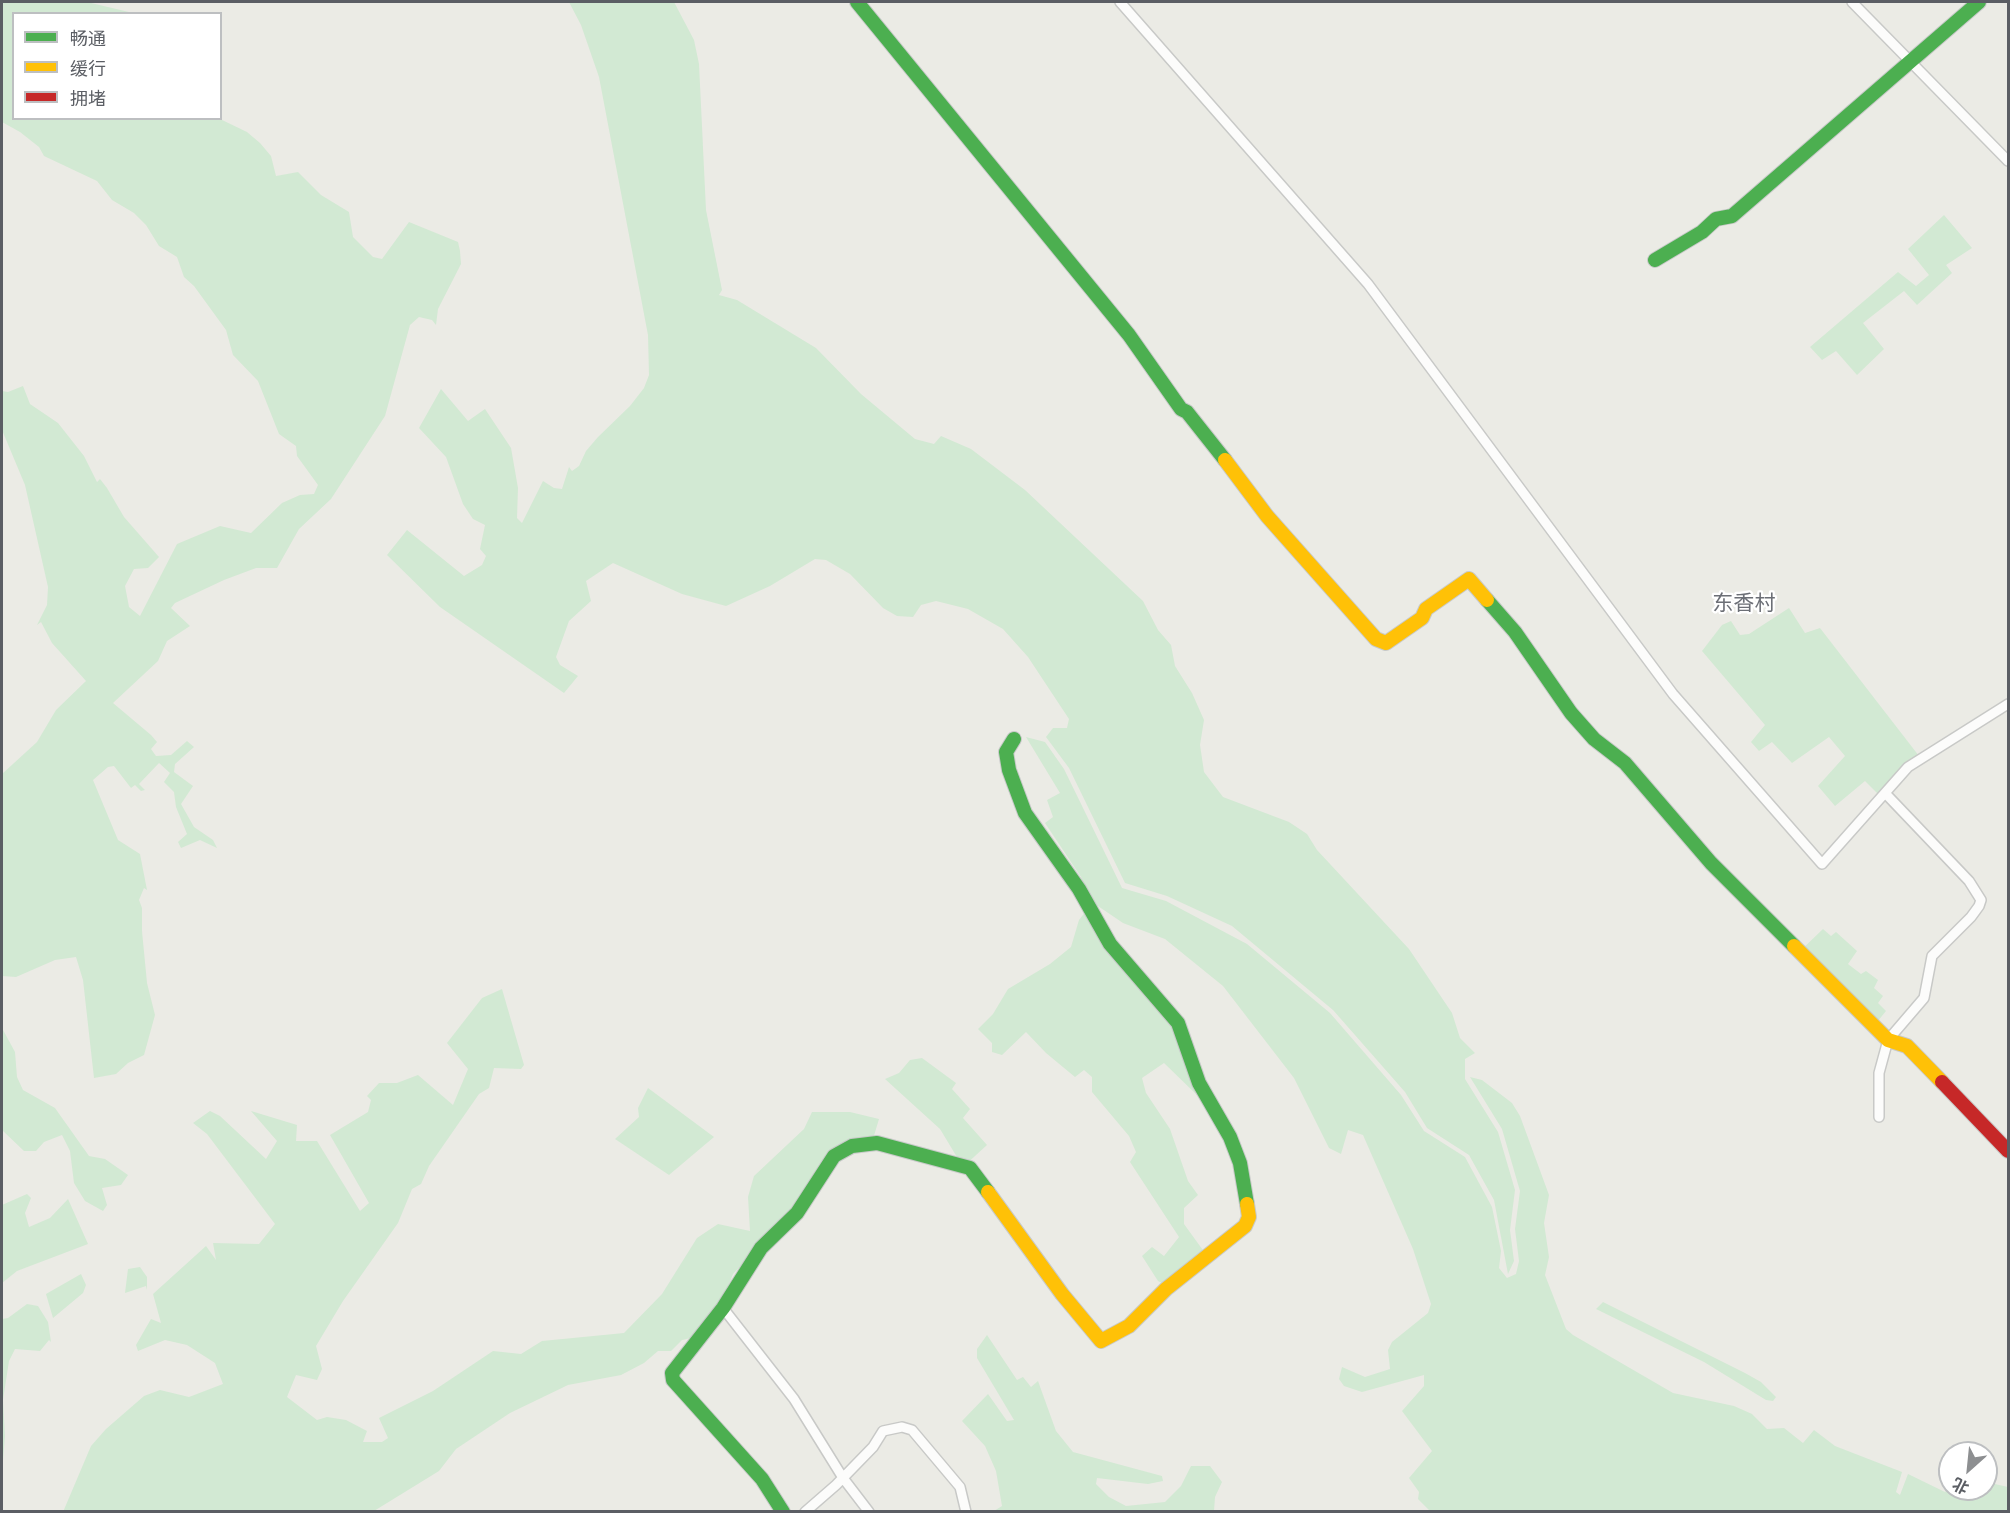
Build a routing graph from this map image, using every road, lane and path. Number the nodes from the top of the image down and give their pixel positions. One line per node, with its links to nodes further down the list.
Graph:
1 (857, 2): 11 (street)
2 (1120, 2): 10 (street)
3 (1852, 2): 5 (street)
4 (1979, 2): 5 (street)
5 (1911, 61): 6 (street); 7 (street)
6 (2008, 161)
7 (1655, 260)
8 (2008, 704): 10 (street)
9 (1014, 739): 14 (street)
10 (1885, 793): 11 (street)
11 (1888, 1040): 12 (street); 13 (street)
12 (1879, 1117)
13 (2008, 1151)
14 (723, 1308): 15 (street); 16 (street)
15 (843, 1478): 17 (street); 18 (street); 19 (street)
16 (783, 1512)
17 (805, 1512)
18 (869, 1512)
19 (966, 1512)

